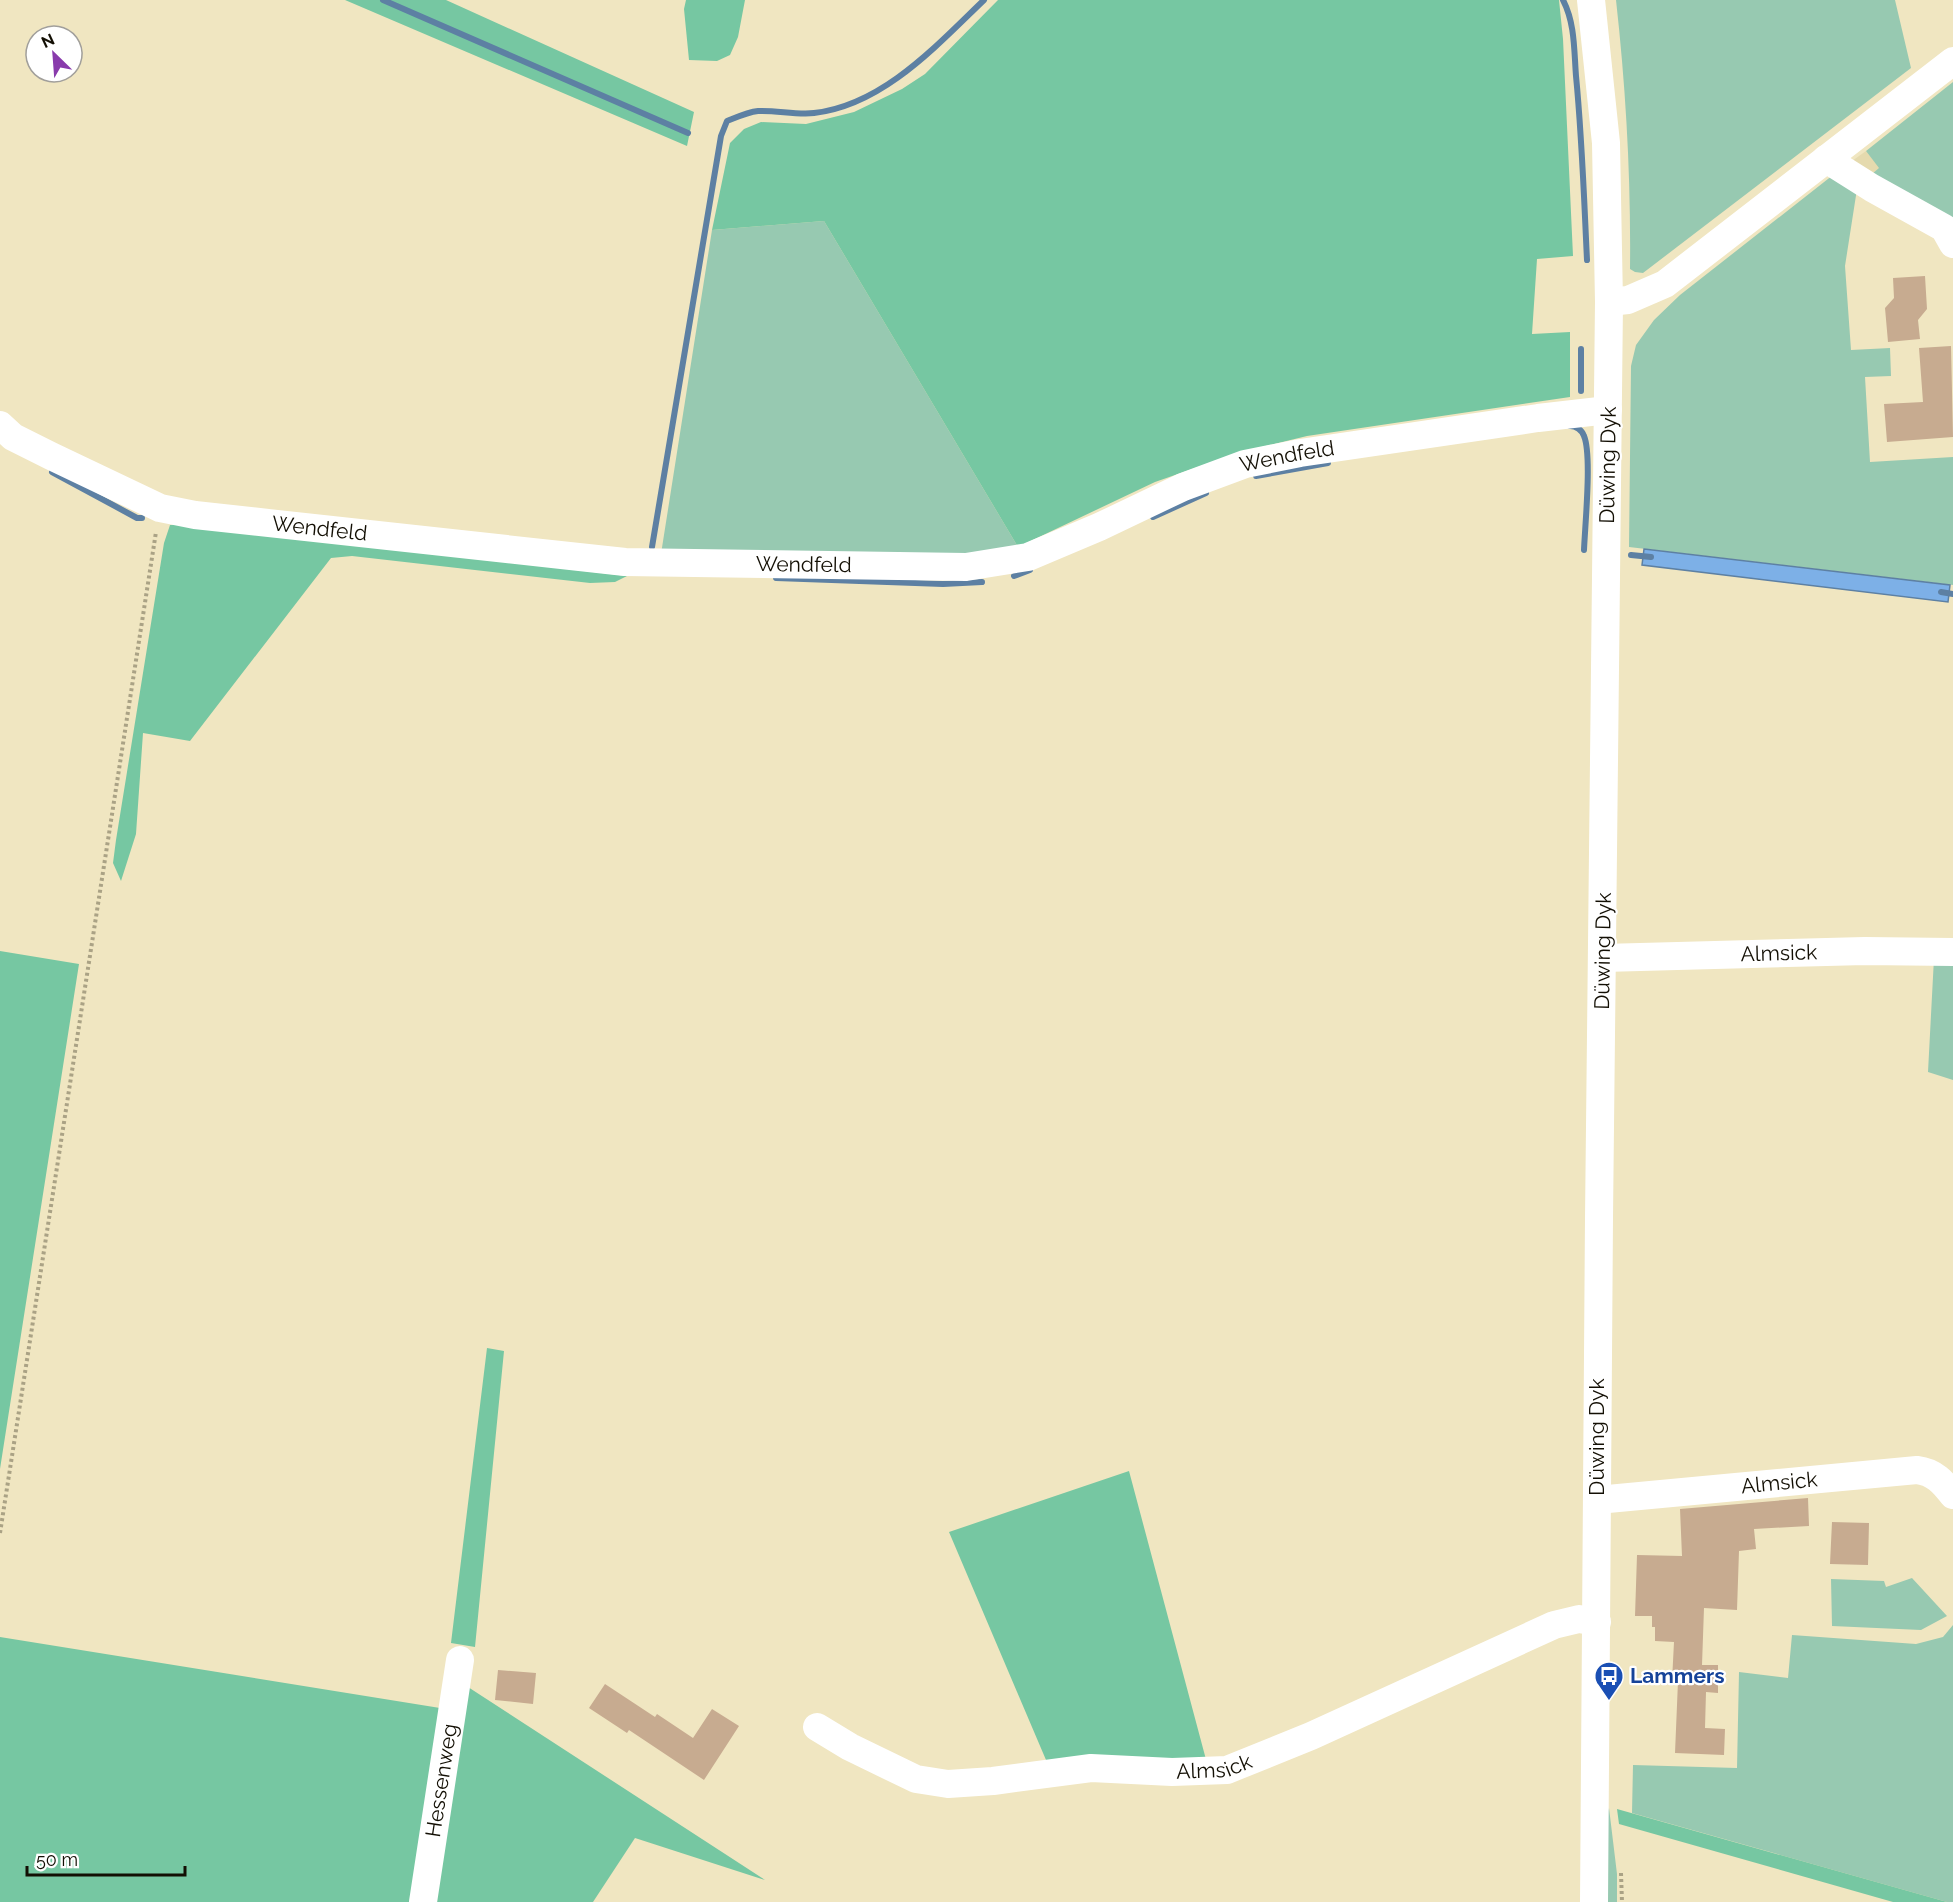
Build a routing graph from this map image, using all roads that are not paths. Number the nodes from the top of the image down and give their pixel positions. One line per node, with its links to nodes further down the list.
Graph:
1 (1591, 0): 5 (street, Düwing Dyk)
2 (1953, 61): 3 (street)
3 (1827, 159): 4 (street); 5 (street)
4 (1953, 244)
5 (1609, 302): 6 (street, Düwing Dyk)
6 (1608, 410): 7 (street, Wendfeld); 9 (street, Düwing Dyk)
7 (0, 425)
8 (1953, 952): 9 (street, Almsick)
9 (1603, 958): 11 (street, Düwing Dyk)
10 (1953, 1495): 11 (street, Almsick)
11 (1597, 1500): 12 (street, Düwing Dyk)
12 (1597, 1622): 14 (street, Almsick); 16 (street, Düwing Dyk)
13 (460, 1660): 15 (street, Hessenweg)
14 (817, 1727)
15 (423, 1902)
16 (1594, 1902)

